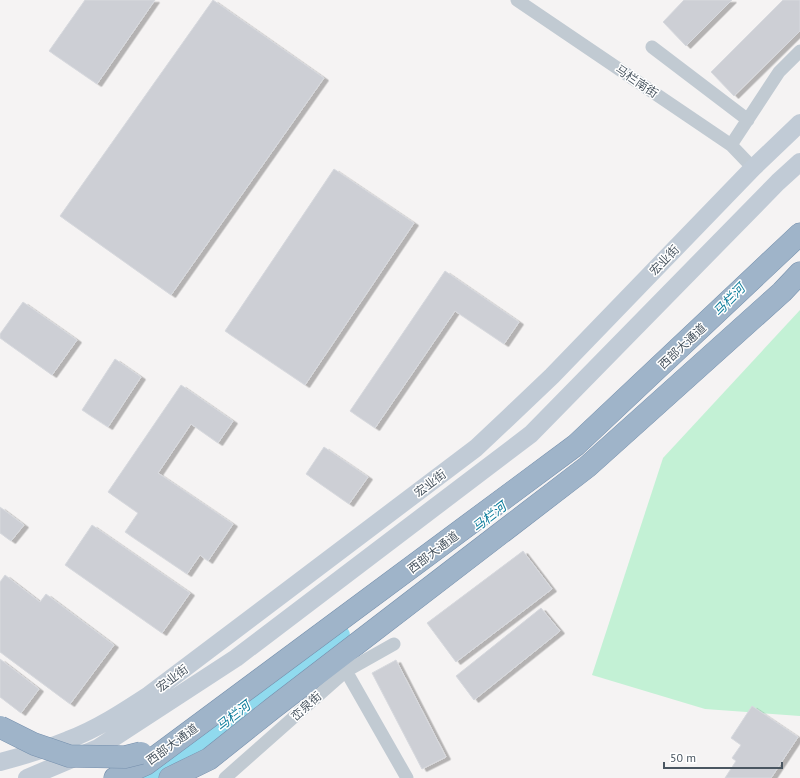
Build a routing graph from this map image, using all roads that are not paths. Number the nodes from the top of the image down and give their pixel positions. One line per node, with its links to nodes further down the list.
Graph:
1 (517, 0): 6 (street, 马栏南街)
2 (652, 48): 4 (street)
3 (800, 51): 4 (street)
4 (748, 120): 6 (street)
5 (800, 123): 8 (main road, 宏业街)
6 (732, 145): 8 (street, 马栏南街)
7 (800, 162): 17 (main road, 宏业街)
8 (753, 168): 16 (main road, 宏业街)
9 (800, 234): 14 (highway, 西部大通道)
10 (800, 273): 15 (highway)
11 (394, 644): 12 (street, 峦泉街)
12 (346, 671): 21 (street, 峦泉街); 22 (street)
13 (0, 727): 14 (highway, bridge)
14 (185, 735): 18 (highway, 西部大通道)
15 (209, 759): 19 (highway); 20 (highway)
16 (0, 762)
17 (27, 778)
18 (115, 778)
19 (170, 778)
20 (180, 778)
21 (225, 778)
22 (407, 778)

